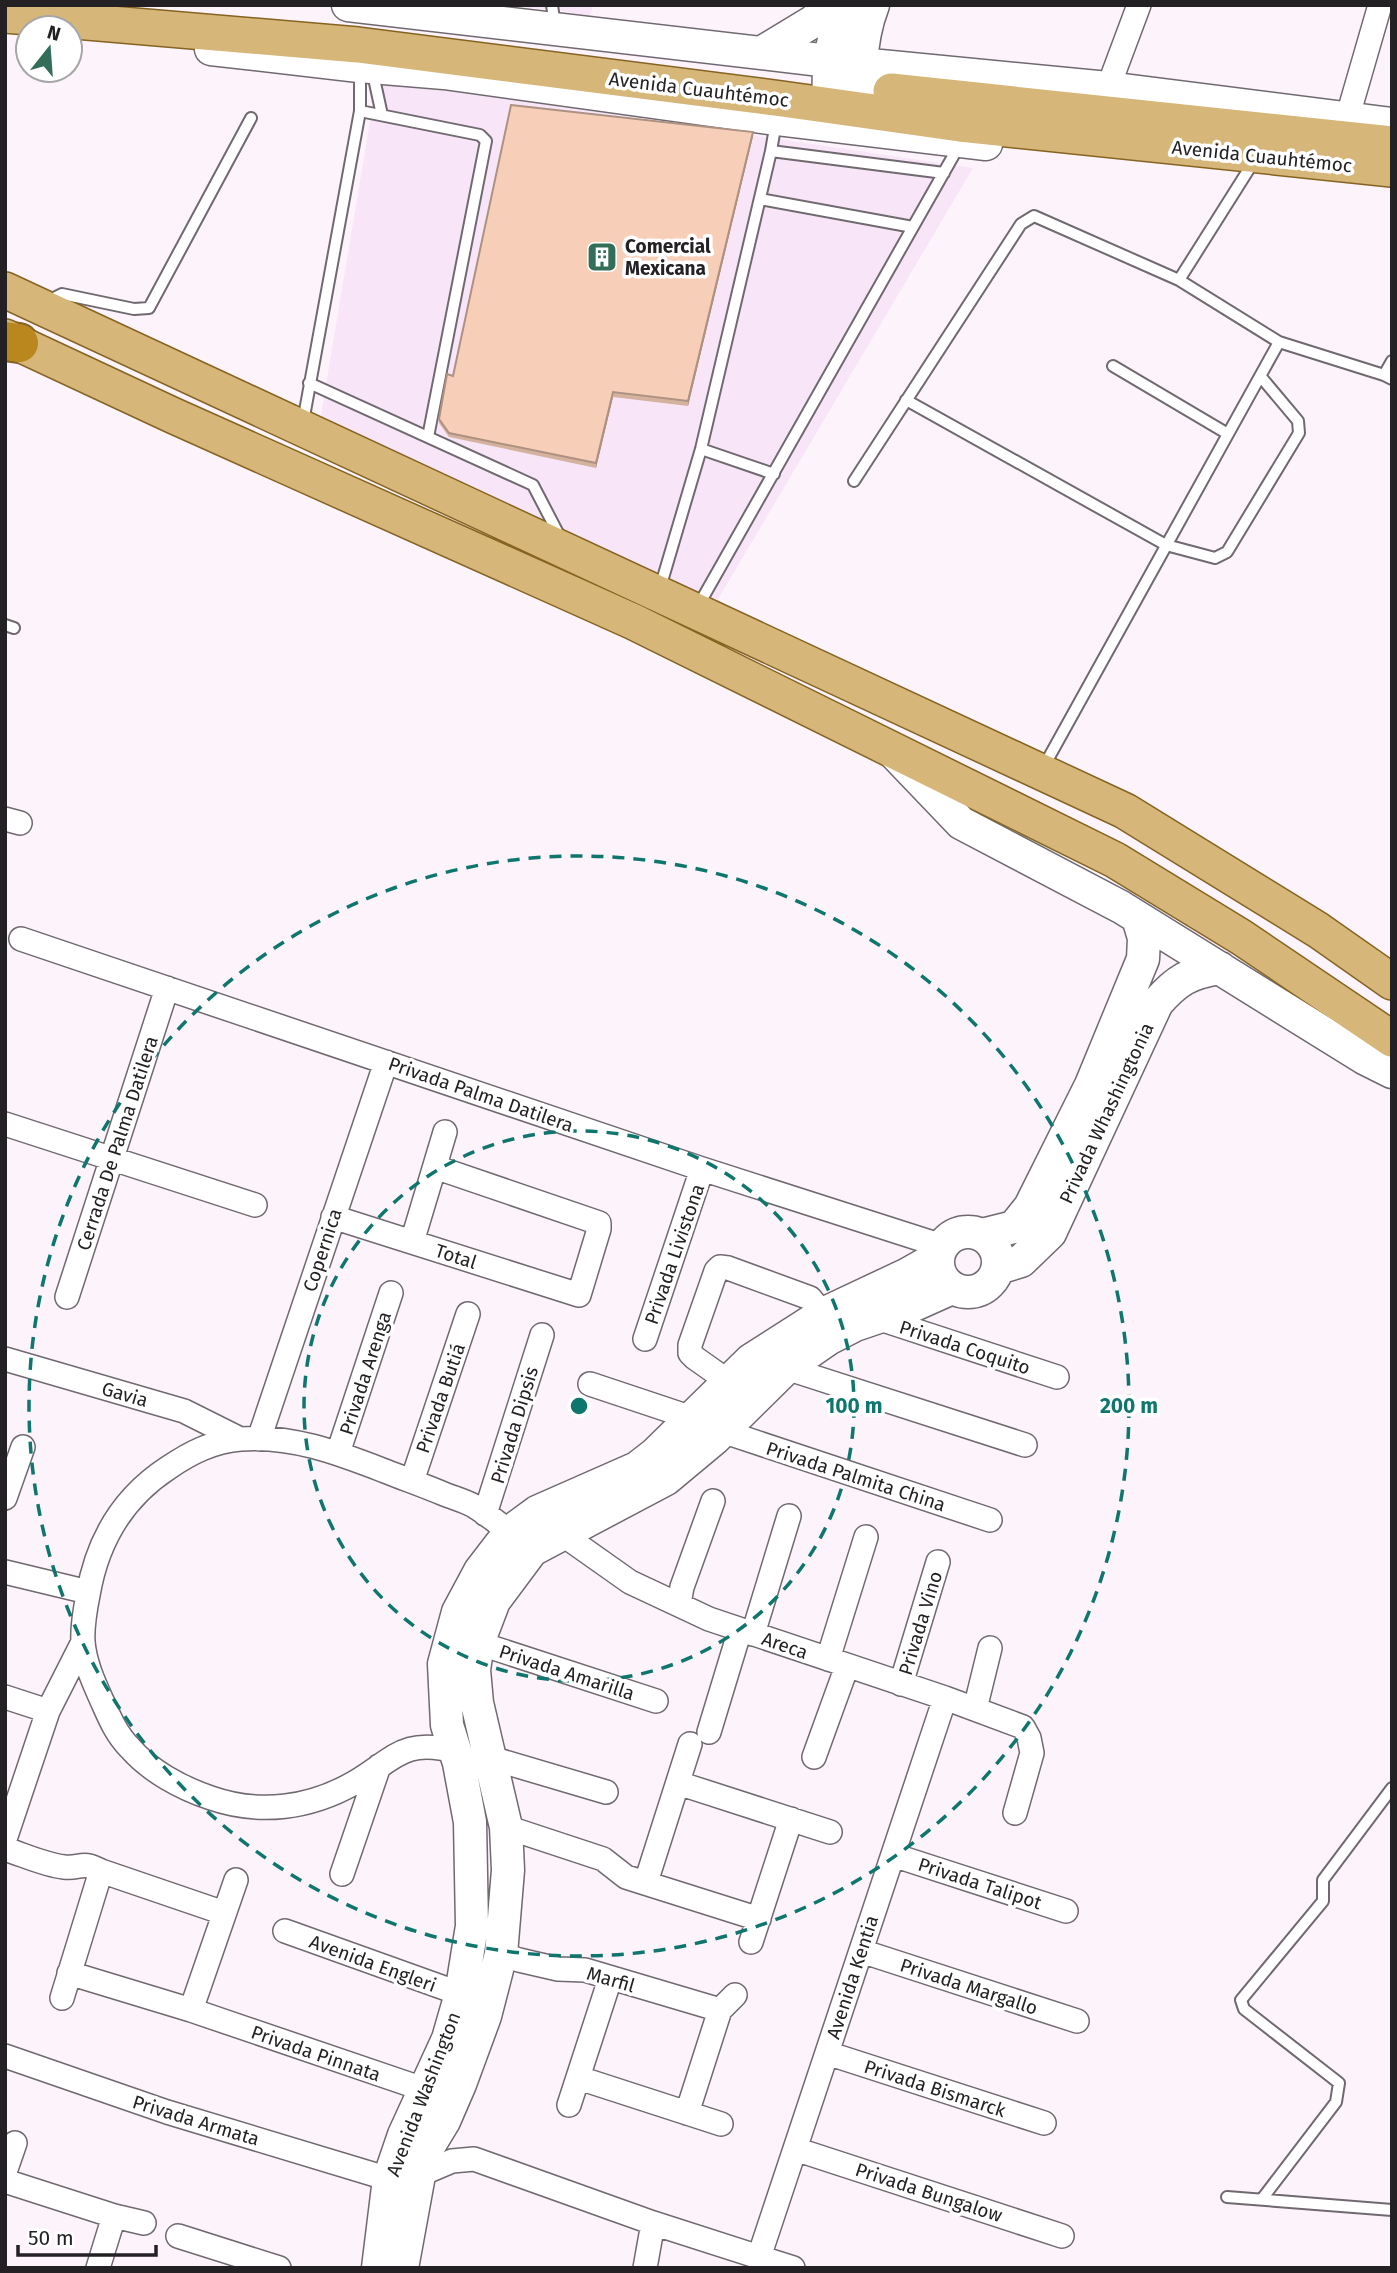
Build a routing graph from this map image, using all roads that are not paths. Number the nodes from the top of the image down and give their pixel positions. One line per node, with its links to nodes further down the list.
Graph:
1 (125, 5): 15 (main road, Avenida Cuauhtémoc)
2 (348, 5): 8 (main road, Avenida Cuauhtémoc)
3 (830, 5): 12 (main road)
4 (842, 5): 15 (main road)
5 (873, 5): 15 (main road)
6 (1139, 5): 14 (street)
7 (1380, 5): 20 (street)
8 (437, 10): 10 (main road, Avenida Cuauhtémoc)
9 (5, 15): 15 (main road, Avenida Cuauhtémoc)
10 (554, 17): 12 (main road, Avenida Cuauhtémoc)
11 (84, 36): 13 (main road)
12 (761, 53): 15 (main road, Avenida Cuauhtémoc)
13 (368, 75): 16 (lane); 17 (lane); 19 (main road)
14 (1108, 88): 15 (main road, Avenida Cuauhtémoc); 20 (main road, Avenida Cuauhtémoc)
15 (845, 96): 19 (main road); 22 (main road); 23 (main road, Avenida Cuauhtémoc); 26 (main road, Avenida Cuauhtémoc)
16 (360, 111): 17 (lane); 40 (lane)
17 (382, 115): 44 (lane)
18 (251, 118): 33 (lane)
19 (776, 119): 24 (lane)
20 (1346, 119): 21 (main road, Avenida Cuauhtémoc)
21 (1392, 124)
22 (961, 141): 25 (main road); 27 (lane)
23 (1392, 144)
24 (771, 151): 27 (lane); 29 (lane)
25 (1249, 169): 28 (main road); 31 (lane)
26 (1392, 169)
27 (944, 173): 30 (lane)
28 (1392, 185)
29 (760, 199): 30 (lane); 45 (lane)
30 (913, 227): 46 (lane)
31 (1179, 280): 35 (lane); 41 (lane)
32 (5, 290): 33 (main road)
33 (41, 305): 42 (main road)
34 (10, 340): 50 (main road)
35 (1279, 342): 38 (lane); 39 (lane)
36 (1392, 361): 39 (lane)
37 (1113, 366): 43 (lane)
38 (1261, 377): 43 (lane); 48 (lane)
39 (1388, 377)
40 (309, 383): 42 (lane); 44 (lane)
41 (906, 400): 47 (lane); 48 (lane)
42 (302, 429): 49 (main road)
43 (1228, 434): 48 (lane)
44 (428, 437): 49 (lane)
45 (701, 449): 46 (lane); 50 (lane)
46 (774, 474): 51 (lane)
47 (854, 481)
48 (1166, 545): 53 (lane)
49 (567, 551): 50 (main road)
50 (646, 608): 51 (main road)
51 (689, 630): 52 (main road); 53 (main road)
52 (892, 751): 54 (main road); 59 (main road)
53 (1041, 771): 57 (main road)
54 (1138, 918): 56 (main road); 69 (main road, Privada Whashingtonia)
55 (21, 939): 58 (street, Privada Palma Datilera)
56 (1220, 968): 61 (main road); 72 (main road, Privada Whashingtonia)
57 (1392, 982)
58 (167, 988): 60 (street, Privada Palma Datilera); 64 (street, Cerrada De Palma Datilera)
59 (1392, 1039)
60 (386, 1062): 66 (street, Privada Palma Datilera); 68 (street, Copernica)
61 (1392, 1072)
62 (5, 1124): 64 (street)
63 (445, 1132): 65 (street)
64 (112, 1158): 67 (street); 75 (street, Cerrada De Palma Datilera)
65 (435, 1167): 70 (street); 70 (street, Total)
66 (702, 1169): 71 (street, Privada Palma Datilera); 80 (street, Privada Livistona)
67 (255, 1205)
68 (333, 1217): 70 (street, Total); 88 (street, Copernica)
69 (982, 1235): 71 (main road); 72 (main road)
70 (412, 1242)
71 (940, 1252): 73 (main road); 77 (main road, Avenida Washington)
72 (998, 1268): 73 (main road)
73 (952, 1288): 78 (main road, Avenida Washington)
74 (391, 1293): 91 (street, Privada Arenga)
75 (67, 1297)
76 (468, 1314): 93 (street, Privada Butiá)
77 (823, 1314): 84 (main road, Avenida Washington); 84 (street)
78 (874, 1317): 82 (main road, Avenida Washington); 83 (street, Privada Coquito)
79 (542, 1335): 98 (street, Privada Dipsis)
80 (645, 1339)
81 (5, 1359): 88 (street, Gavia)
82 (786, 1367): 87 (main road, Avenida Washington); 89 (street)
83 (1057, 1377)
84 (729, 1382): 86 (main road, Avenida Washington)
85 (590, 1384): 86 (street)
86 (692, 1418): 98 (main road, Avenida Washington)
87 (722, 1431): 97 (street, Privada Palmita China); 99 (main road, Avenida Washington)
88 (250, 1439): 91 (street); 103 (street)
89 (1025, 1445)
90 (23, 1447): 92 (street)
91 (338, 1453): 93 (street)
92 (9, 1471): 94 (street)
93 (412, 1481): 98 (street)
94 (5, 1498)
95 (713, 1501): 104 (street)
96 (789, 1516): 105 (street)
97 (990, 1520)
98 (509, 1532): 99 (main road, Avenida Washington); 107 (main road, Avenida Washington); 116 (main road, Avenida Washington)
99 (562, 1534): 104 (street, Areca)
100 (866, 1538): 109 (street)
101 (938, 1562): 110 (street, Privada Vino)
102 (5, 1572): 103 (street)
103 (88, 1592): 106 (street)
104 (678, 1604): 105 (street, Areca)
105 (746, 1632): 109 (street, Areca); 120 (street)
106 (83, 1642): 115 (street); 119 (street)
107 (478, 1643): 113 (street, Privada Amarilla); 118 (main road, Avenida Washington)
108 (990, 1648): 114 (street)
109 (837, 1663): 110 (street, Areca); 117 (street)
110 (901, 1684): 112 (street, Areca)
111 (5, 1697): 115 (street)
112 (945, 1698): 114 (street, Areca); 129 (street, Avenida Kentia)
113 (656, 1701)
114 (975, 1709): 123 (street, Areca)
115 (48, 1711): 127 (street)
116 (455, 1751): 119 (street); 143 (main road, Avenida Washington)
117 (814, 1757)
118 (491, 1758): 122 (street); 125 (main road, Avenida Washington)
119 (379, 1766): 131 (street)
120 (678, 1783): 124 (street); 133 (street)
121 (1392, 1788): 161 (lane)
122 (606, 1792)
123 (1015, 1812)
124 (791, 1819): 126 (street); 136 (street)
125 (506, 1827): 133 (street); 140 (main road, Avenida Washington)
126 (830, 1832)
127 (5, 1839)
128 (5, 1849): 130 (street)
129 (893, 1855): 134 (street, Privada Talipot); 139 (street, Avenida Kentia)
130 (101, 1871): 135 (street); 141 (street)
131 (342, 1874)
132 (236, 1880): 135 (street)
133 (646, 1882): 136 (street)
134 (1066, 1911)
135 (223, 1913): 145 (street)
136 (759, 1919): 138 (street)
137 (285, 1931): 143 (street, Avenida Engleri)
138 (751, 1942)
139 (860, 1951): 146 (street, Privada Margallo); 147 (street, Avenida Kentia)
140 (501, 1954): 142 (street, Marfil); 158 (main road, Avenida Washington)
141 (69, 1973): 144 (street); 145 (street, Privada Pinnata)
142 (610, 1979): 149 (street); 152 (street, Marfil)
143 (461, 1994): 150 (main road, Avenida Washington)
144 (62, 1998)
145 (198, 2012): 150 (street, Privada Pinnata)
146 (1077, 2021)
147 (827, 2053): 153 (street, Privada Bismarck); 156 (street, Avenida Kentia)
148 (5, 2056): 158 (street, Privada Armata)
149 (579, 2078): 151 (street); 152 (street)
150 (426, 2090): 158 (main road, Avenida Washington)
151 (569, 2105)
152 (687, 2113): 154 (street)
153 (1044, 2123)
154 (721, 2124)
155 (15, 2143): 157 (street)
156 (795, 2149): 167 (street, Privada Bungalow); 168 (street, Avenida Kentia)
157 (5, 2172)
158 (404, 2177): 165 (street); 171 (main road, Avenida Washington); 172 (main road, Avenida Washington)
159 (5, 2181): 163 (street)
160 (1227, 2197): 161 (lane)
161 (1262, 2199): 162 (lane)
162 (1392, 2210)
163 (114, 2216): 164 (street); 169 (street)
164 (144, 2223)
165 (653, 2223): 168 (street); 173 (street)
166 (178, 2236): 170 (street)
167 (1062, 2236)
168 (759, 2257): 174 (street)
169 (98, 2268)
170 (279, 2268)
171 (378, 2268)
172 (402, 2268)
173 (645, 2268)
174 (793, 2268)

